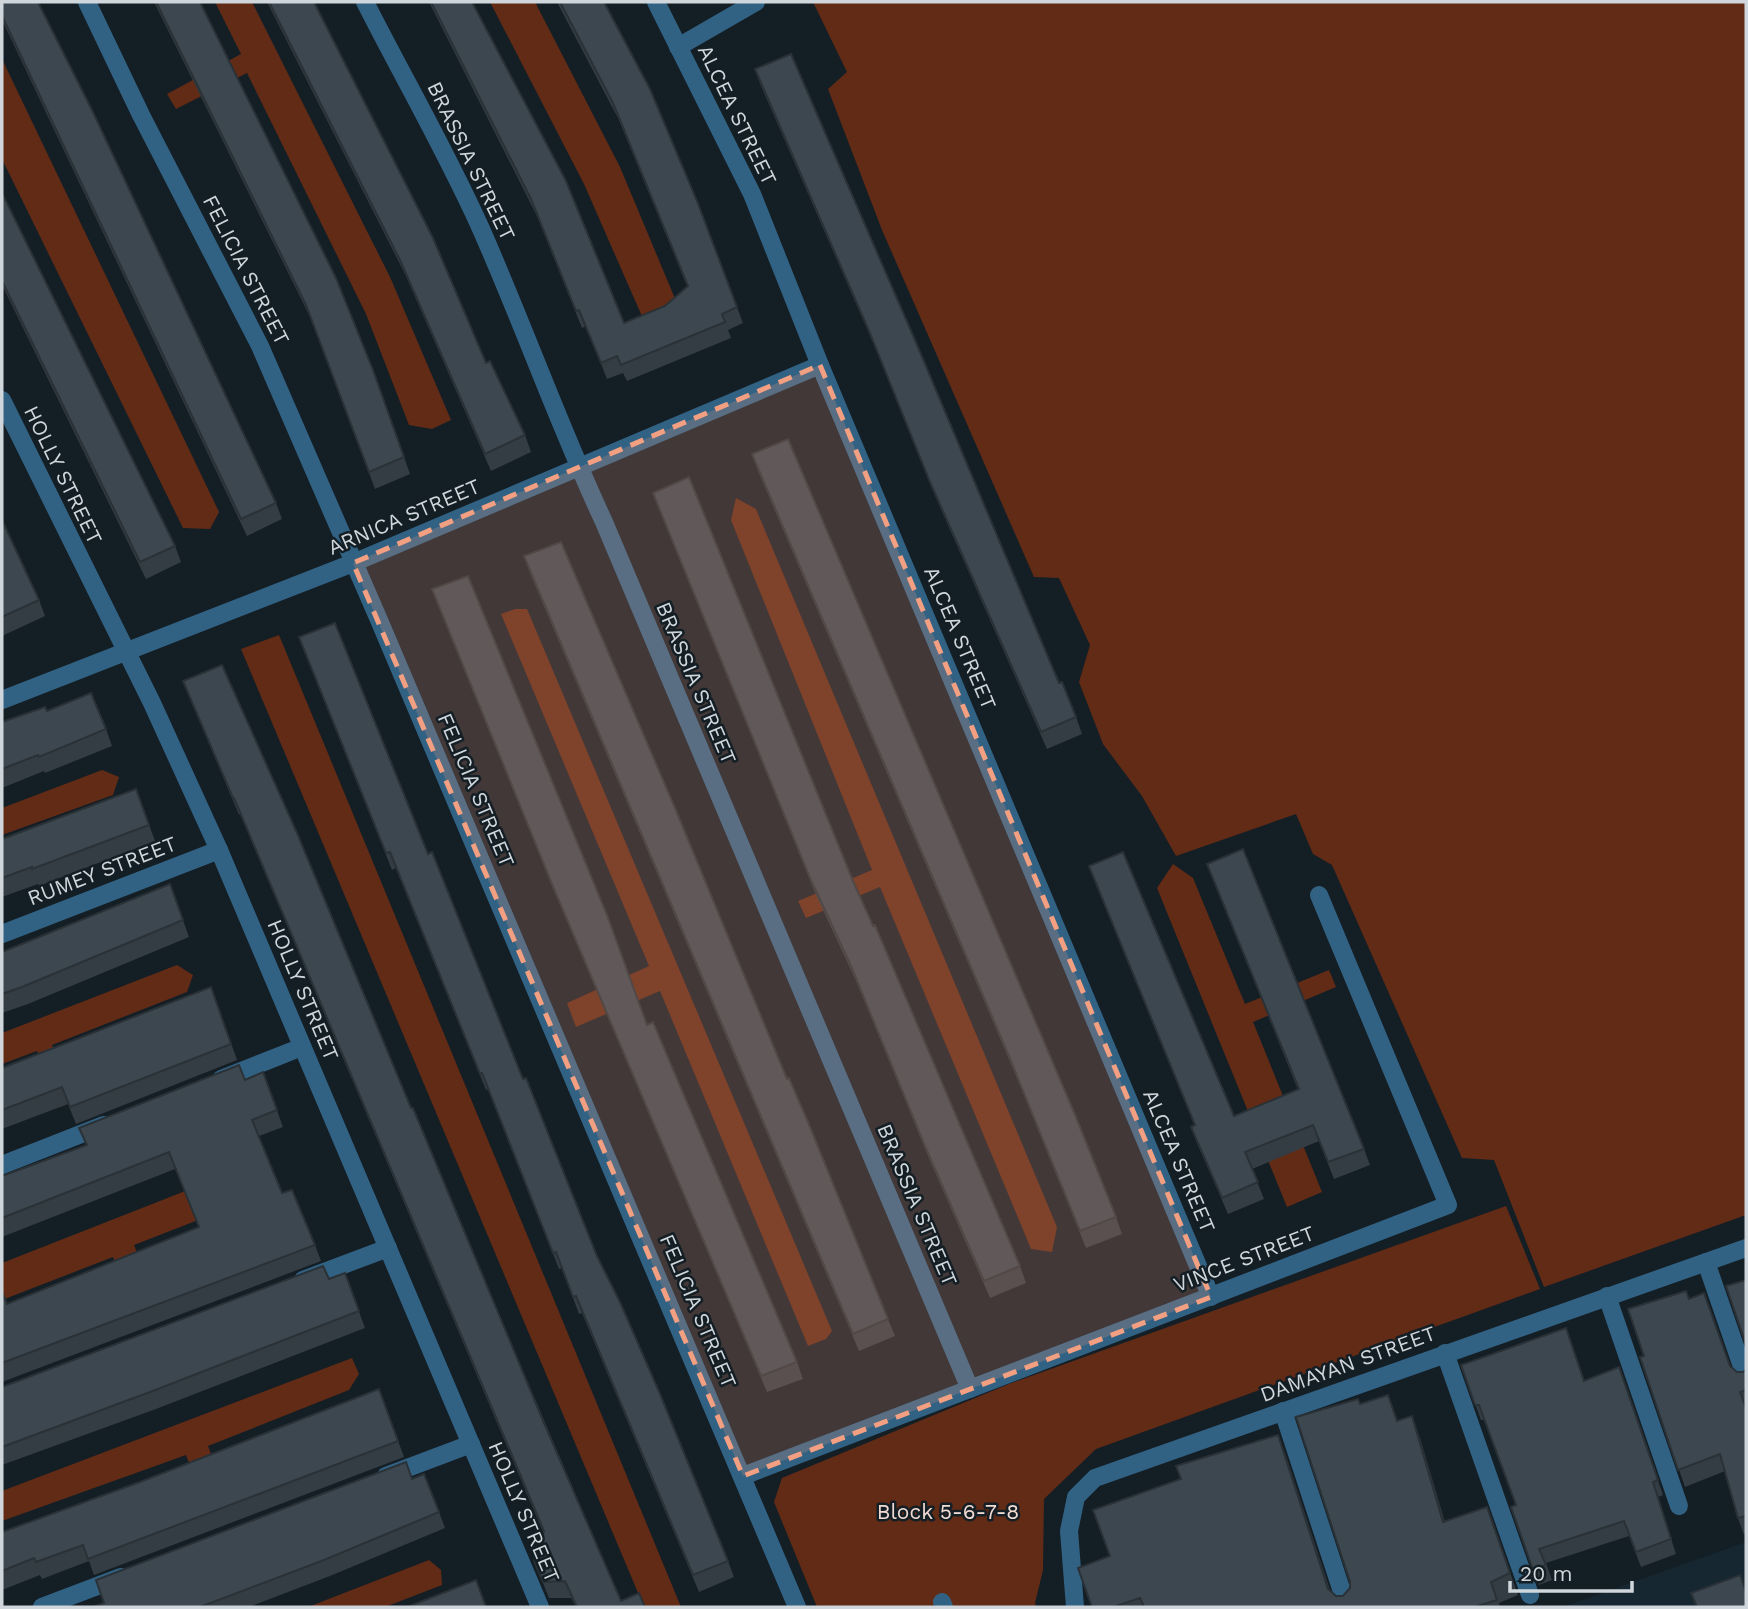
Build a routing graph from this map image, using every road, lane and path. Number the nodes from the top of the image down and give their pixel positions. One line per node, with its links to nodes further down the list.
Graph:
1 (87, 2): 9 (street, FELICIA STREET)
2 (365, 2): 8 (street, BRASSIA STREET)
3 (656, 2): 5 (street, ALCEA STREET)
4 (756, 2): 5 (street)
5 (678, 47): 6 (street, ALCEA STREET)
6 (820, 365): 8 (street, ARNICA STREET); 24 (street, ALCEA STREET)
7 (2, 400): 10 (street, HOLLY STREET)
8 (578, 468): 9 (street, ARNICA STREET); 27 (street, BRASSIA STREET)
9 (354, 563): 10 (street, ARNICA STREET); 30 (street, FELICIA STREET)
10 (126, 652): 11 (street, ARNICA STREET); 12 (street, HOLLY STREET)
11 (2, 700)
12 (219, 850): 14 (street, RUMEY STREET); 15 (street, HOLLY STREET)
13 (1320, 895): 24 (street, VINCE STREET)
14 (2, 934)
15 (302, 1047): 16 (street); 19 (street, HOLLY STREET)
16 (202, 1087)
17 (114, 1121): 18 (street)
18 (2, 1165)
19 (388, 1248): 22 (street); 29 (street, HOLLY STREET)
20 (1746, 1248): 21 (street, DAMAYAN STREET)
21 (1706, 1262): 23 (street, DAMAYAN STREET); 26 (street)
22 (285, 1287)
23 (1607, 1296): 25 (street, DAMAYAN STREET); 32 (street)
24 (1211, 1297): 27 (street, VINCE STREET)
25 (1445, 1353): 28 (street, DAMAYAN STREET); 34 (street)
26 (1746, 1378)
27 (970, 1389): 30 (street, VINCE STREET)
28 (1283, 1411): 38 (street, DAMAYAN STREET); 39 (street)
29 (471, 1444): 31 (street); 36 (street, HOLLY STREET)
30 (743, 1476): 37 (street, FELICIA STREET)
31 (367, 1483)
32 (1679, 1506)
33 (133, 1573): 35 (street)
34 (1530, 1595)
35 (42, 1607)
36 (540, 1607)
37 (797, 1607)
38 (1075, 1607)
39 (1347, 1607)

